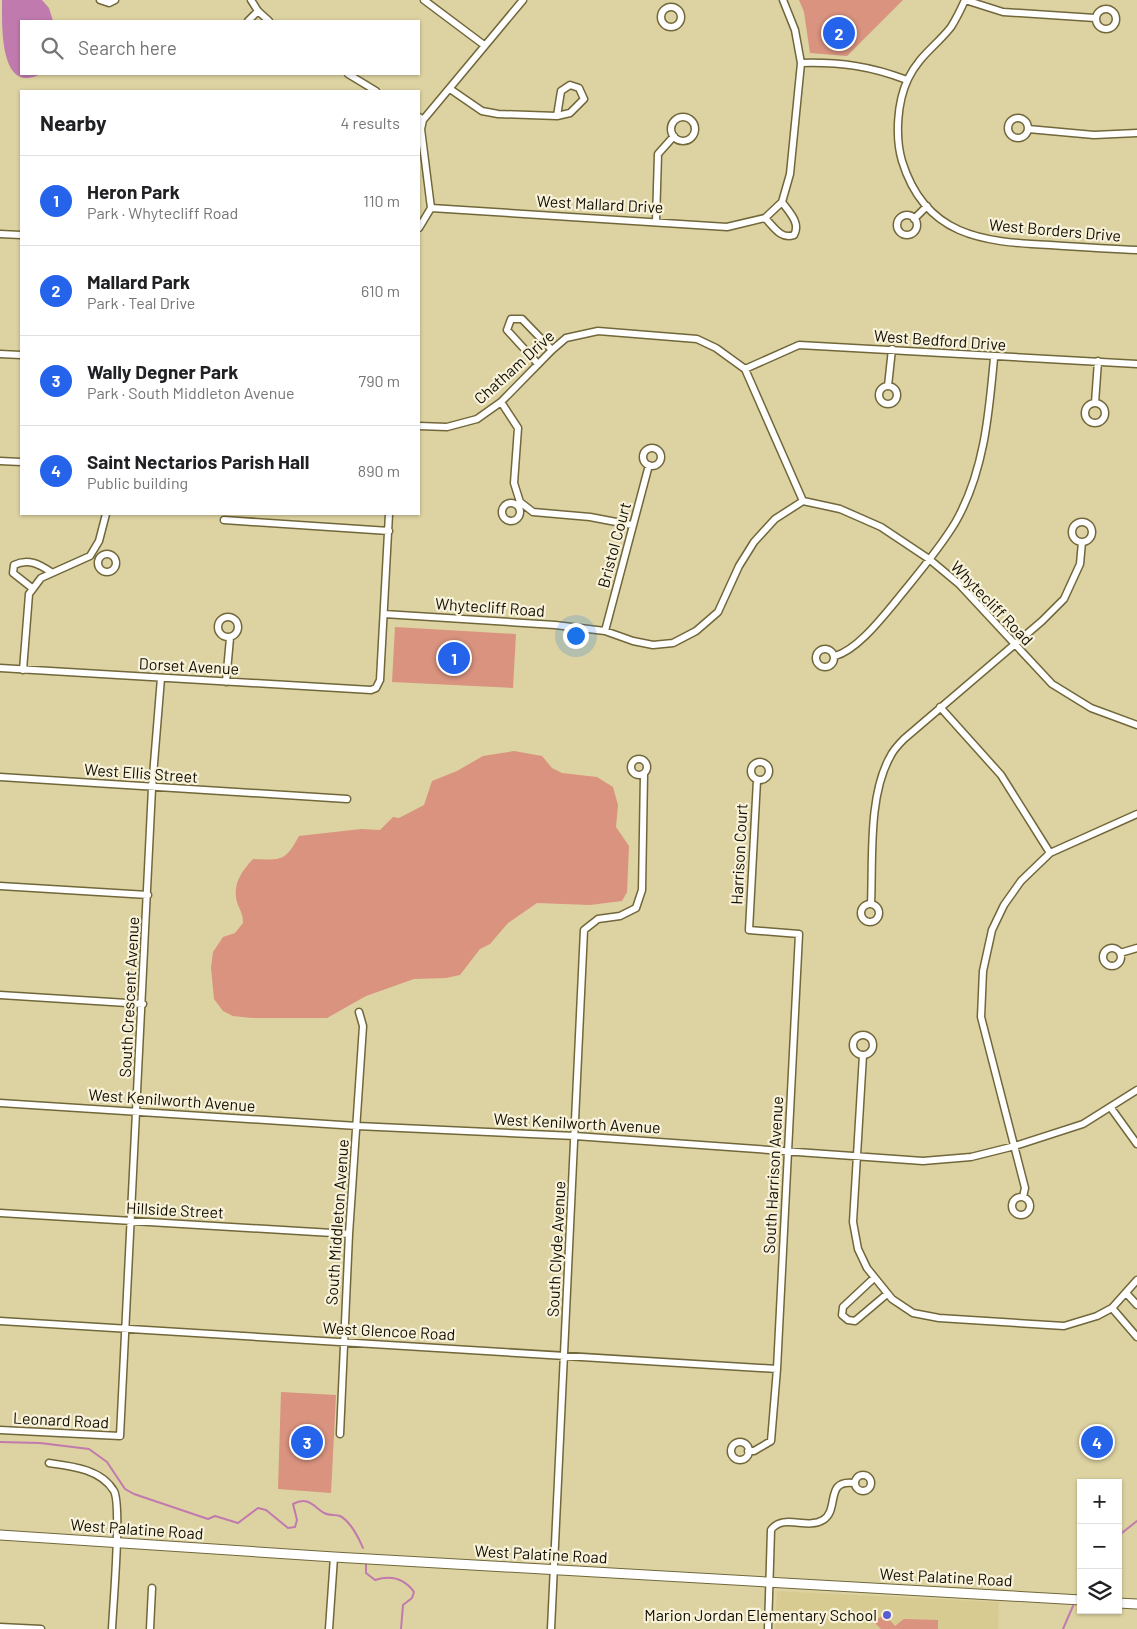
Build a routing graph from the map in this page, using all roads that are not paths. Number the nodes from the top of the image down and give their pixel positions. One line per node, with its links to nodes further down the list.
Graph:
1 (100, 0): 2 (street)
2 (115, 0)
3 (251, 0): 10 (street)
4 (424, 0): 14 (street)
5 (523, 0): 14 (street)
6 (665, 0): 9 (street)
7 (783, 0): 15 (street)
8 (965, 0): 11 (street, West Borders Drive); 17 (street, West Borders Drive)
9 (668, 8)
10 (258, 11): 12 (street); 13 (street)
11 (1095, 18)
12 (249, 20)
13 (269, 20)
14 (484, 45): 18 (street)
15 (801, 63): 17 (street); 25 (street)
16 (350, 75): 19 (street)
17 (907, 80): 26 (street, West Borders Drive)
18 (450, 89): 20 (street); 21 (street)
19 (374, 90)
20 (557, 116): 20 (street)
21 (421, 118): 27 (street)
22 (1028, 129): 23 (street)
23 (1137, 133)
24 (674, 136): 30 (street)
25 (782, 202): 28 (street, West Mallard Drive); 28 (street)
26 (927, 206): 29 (street); 34 (street, West Borders Drive)
27 (431, 208): 30 (street, West Mallard Drive); 31 (street)
28 (765, 218): 30 (street, West Mallard Drive)
29 (914, 218)
30 (656, 221)
31 (420, 226)
32 (0, 234): 33 (street)
33 (20, 235)
34 (1137, 250)
35 (892, 349): 39 (street, West Bedford Drive); 43 (street, West Bedford Drive); 44 (street)
36 (552, 350): 41 (street, Chatham Drive); 41 (street); 43 (street, Chatham Drive)
37 (0, 354): 38 (street)
38 (20, 355)
39 (994, 358): 40 (street, West Bedford Drive); 60 (street)
40 (1098, 361): 42 (street, West Bedford Drive); 46 (street)
41 (538, 364): 45 (street, Chatham Drive)
42 (1137, 364)
43 (745, 369): 51 (street)
44 (888, 386)
45 (501, 402): 47 (street, Chatham Drive); 55 (street)
46 (1095, 403)
47 (420, 426)
48 (0, 461): 49 (street)
49 (20, 462)
50 (650, 465): 55 (street, Bristol Court)
51 (803, 501): 60 (street, Whytecliff Road); 64 (street, Whytecliff Road)
52 (106, 515): 58 (street)
53 (390, 515): 56 (street)
54 (224, 520): 56 (street)
55 (632, 525): 64 (street, Bristol Court)
56 (389, 530): 63 (street)
57 (1082, 542): 66 (street)
58 (93, 550): 59 (street); 61 (street)
59 (101, 557)
60 (929, 559): 66 (street, Whytecliff Road); 67 (street)
61 (51, 572): 62 (street); 62 (street)
62 (32, 588): 69 (street)
63 (384, 614): 64 (street, Whytecliff Road); 71 (street, Dorset Avenue)
64 (605, 631)
65 (230, 638): 71 (street)
66 (1013, 643): 72 (street); 73 (street, Whytecliff Road)
67 (835, 656)
68 (0, 668): 69 (street, Dorset Avenue)
69 (23, 670): 70 (street, Dorset Avenue)
70 (161, 678): 71 (street, Dorset Avenue); 77 (street, South Crescent Avenue)
71 (226, 682)
72 (940, 708): 80 (street); 83 (street)
73 (1137, 725)
74 (644, 774): 96 (street, South Clyde Avenue)
75 (0, 777): 77 (street, West Ellis Street)
76 (757, 780): 84 (street, Harrison Court)
77 (152, 788): 78 (street, West Ellis Street); 82 (street, South Crescent Avenue)
78 (348, 799)
79 (1137, 814): 80 (street)
80 (1050, 853): 98 (street)
81 (0, 886): 82 (street)
82 (148, 895): 88 (street, South Crescent Avenue)
83 (872, 904)
84 (749, 930): 99 (street, South Harrison Avenue)
85 (1137, 948): 86 (street)
86 (1120, 953)
87 (0, 995): 88 (street)
88 (143, 1004): 94 (street, South Crescent Avenue)
89 (359, 1012): 95 (street, South Middleton Avenue)
90 (863, 1055): 100 (street)
91 (1137, 1090): 93 (street, West Kenilworth Avenue)
92 (0, 1103): 94 (street, West Kenilworth Avenue)
93 (1110, 1108): 97 (street); 98 (street, West Kenilworth Avenue)
94 (136, 1112): 95 (street, West Kenilworth Avenue); 103 (street, South Crescent Avenue)
95 (357, 1126): 96 (street, West Kenilworth Avenue); 104 (street, South Middleton Avenue)
96 (575, 1136): 99 (street, West Kenilworth Avenue); 115 (street, South Clyde Avenue)
97 (1137, 1144)
98 (1014, 1146): 100 (street, West Kenilworth Avenue); 101 (street)
99 (789, 1150): 100 (street, West Kenilworth Avenue); 116 (street, South Harrison Avenue)
100 (858, 1158): 105 (street)
101 (1023, 1197)
102 (0, 1212): 103 (street, Hillside Street)
103 (131, 1221): 104 (street, Hillside Street); 112 (street, South Crescent Avenue)
104 (349, 1234): 114 (street, South Middleton Avenue)
105 (874, 1278): 107 (street); 107 (street)
106 (1137, 1280): 108 (street)
107 (887, 1294): 110 (street)
108 (1126, 1294): 109 (street); 110 (street)
109 (1137, 1305)
110 (1112, 1308): 113 (street)
111 (0, 1321): 112 (street, West Glencoe Road)
112 (126, 1329): 114 (street, West Glencoe Road); 119 (street, South Crescent Avenue)
113 (1137, 1337)
114 (343, 1342): 115 (street, West Glencoe Road); 118 (street, South Middleton Avenue)
115 (565, 1354): 116 (street, West Glencoe Road); 126 (street, South Clyde Avenue)
116 (777, 1368): 120 (street, South Harrison Avenue)
117 (0, 1430): 119 (street, Leonard Road)
118 (340, 1434)
119 (120, 1436)
120 (748, 1451)
121 (49, 1463): 124 (street)
122 (854, 1483): 127 (street)
123 (0, 1535): 124 (main road, West Palatine Road)
124 (116, 1542): 125 (main road, West Palatine Road); 134 (street)
125 (334, 1557): 126 (main road, West Palatine Road); 136 (street)
126 (554, 1570): 127 (main road, West Palatine Road); 137 (street, South Clyde Avenue)
127 (769, 1582): 129 (main road, West Palatine Road); 138 (street)
128 (152, 1588): 135 (street)
129 (1077, 1600)
130 (1122, 1602): 131 (main road)
131 (1137, 1604)
132 (0, 1627): 133 (street)
133 (41, 1629)
134 (112, 1629)
135 (150, 1629)
136 (330, 1629)
137 (551, 1629)
138 (768, 1629)

